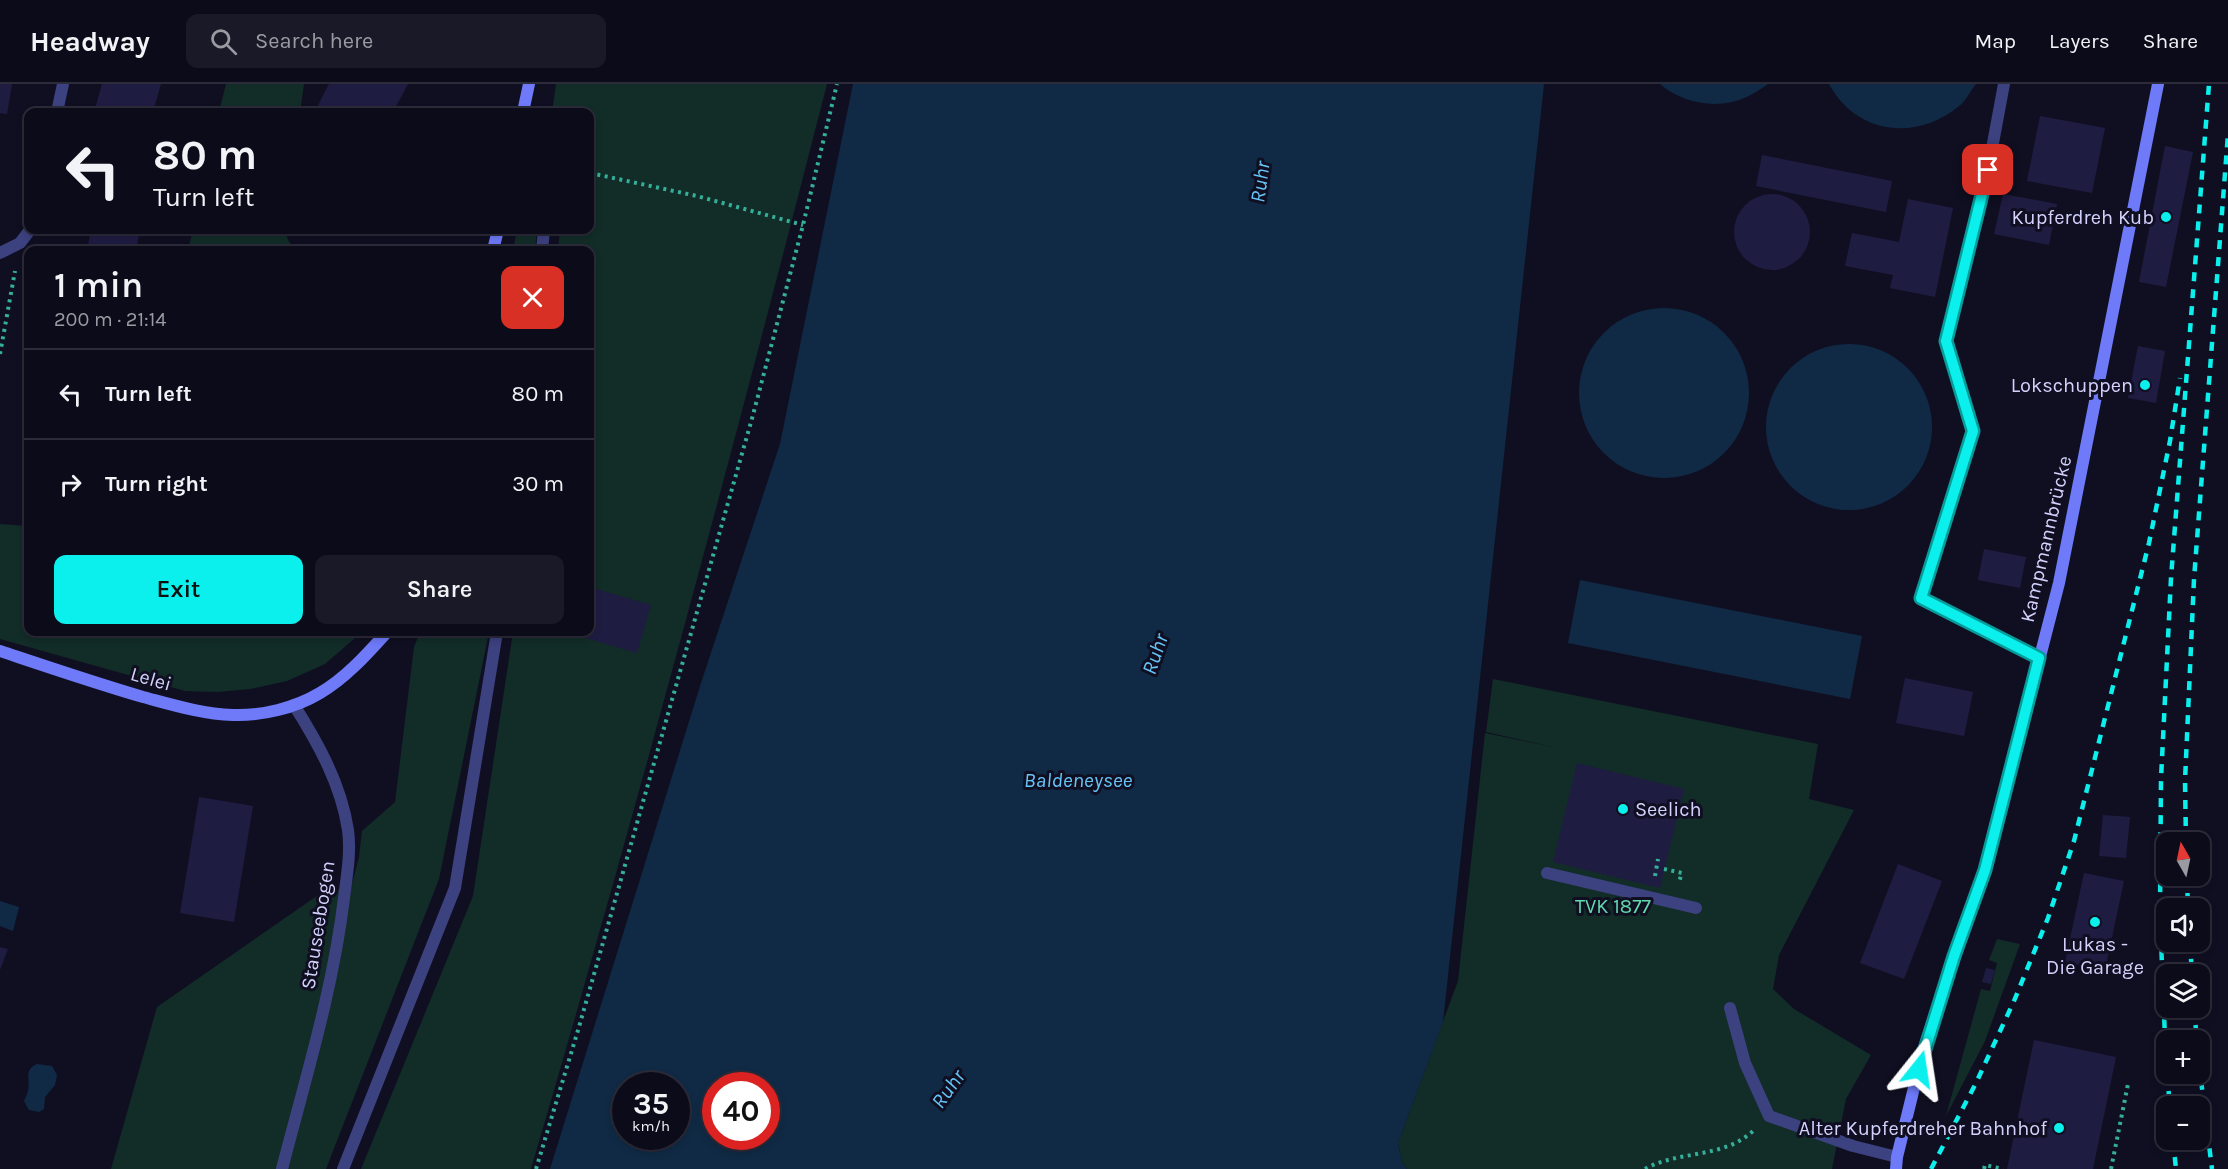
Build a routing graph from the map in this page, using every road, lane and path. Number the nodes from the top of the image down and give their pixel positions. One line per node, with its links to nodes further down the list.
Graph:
1 (63, 84): 6 (street)
2 (529, 84): 7 (street)
3 (837, 84): 9 (path)
4 (2004, 84): 17 (street)
5 (2158, 84): 17 (street, Kampmannbrücke)
6 (58, 108)
7 (524, 108)
8 (594, 174): 9 (path)
9 (803, 225): 29 (path)
10 (27, 234): 11 (street)
11 (20, 243): 12 (street); 13 (path)
12 (0, 253)
13 (0, 354)
14 (383, 636): 18 (street)
15 (496, 636): 28 (street)
16 (0, 651): 18 (street, Lelei)
17 (2039, 658): 26 (street, Kampmannbrücke)
18 (294, 705): 27 (street, Stauseebogen)
19 (1665, 869): 21 (path)
20 (1547, 873): 22 (street)
21 (1682, 873)
22 (1695, 908)
23 (1730, 1008): 25 (street)
24 (2128, 1084): 33 (path)
25 (1769, 1116): 26 (street); 30 (path)
26 (1896, 1163)
27 (282, 1169)
28 (343, 1169)
29 (536, 1169)
30 (1645, 1169)
31 (1984, 1169): 32 (path)
32 (2003, 1169)
33 (2111, 1169)

